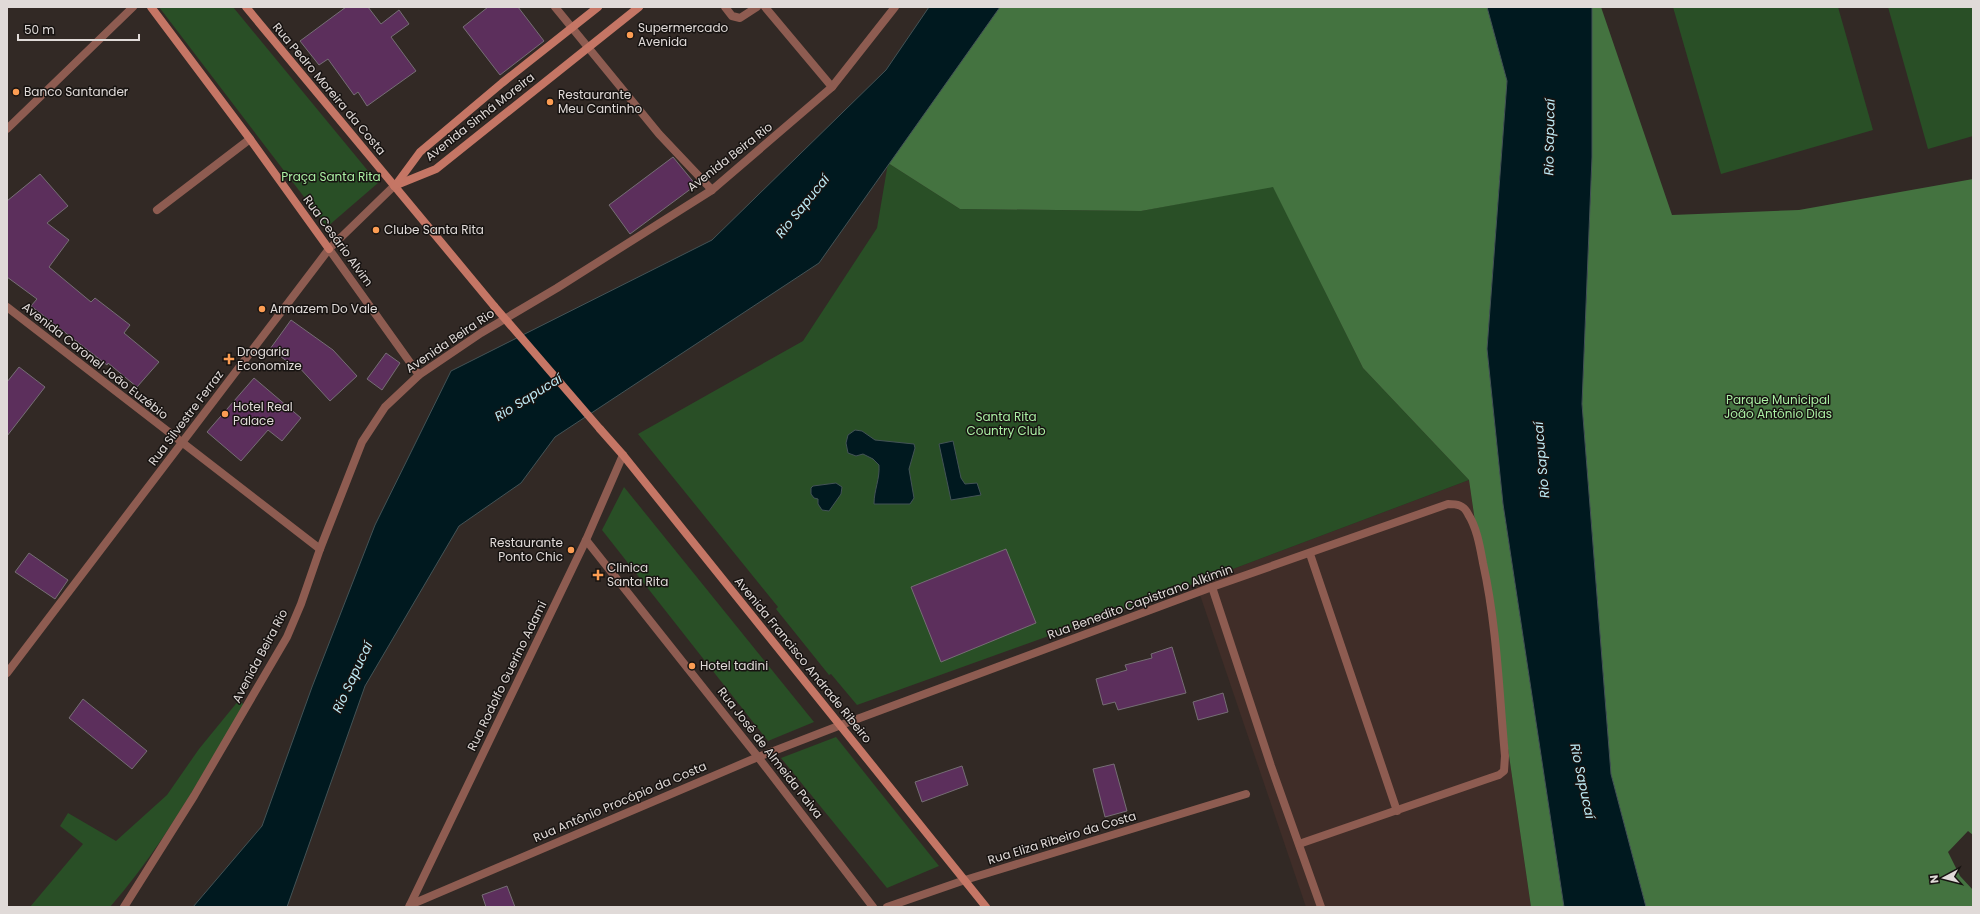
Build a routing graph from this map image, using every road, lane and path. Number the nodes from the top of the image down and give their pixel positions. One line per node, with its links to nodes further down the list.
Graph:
1 (133, 7): 14 (street)
2 (151, 7): 15 (main road, Rua Cesário Alvim)
3 (246, 7): 16 (main road, Rua Pedro Moreira da Costa)
4 (555, 7): 11 (street)
5 (598, 7): 11 (main road, Avenida Sinhá Moreira)
6 (639, 7): 12 (main road, Avenida Sinhá Moreira)
7 (725, 7): 8 (street)
8 (757, 7)
9 (765, 7): 13 (street)
10 (895, 7): 13 (street, Avenida Beira Rio)
11 (573, 28): 12 (street); 16 (main road, Avenida Sinhá Moreira)
12 (588, 47): 16 (main road, Avenida Sinhá Moreira); 17 (street)
13 (832, 87): 17 (street, Avenida Beira Rio)
14 (7, 129)
15 (250, 140): 18 (street); 19 (main road, Rua Cesário Alvim)
16 (394, 186): 19 (street, Rua Silvestre Ferraz); 20 (main road, Rua Pedro Moreira da Costa)
17 (712, 190): 22 (street, Avenida Beira Rio)
18 (157, 210)
19 (329, 249): 22 (street, Rua Cesário Alvim); 23 (street, Rua Silvestre Ferraz)
20 (494, 306): 24 (main road, Avenida Francisco Andrade Ribeiro, bridge)
21 (7, 308): 23 (street, Avenida Coronel João Euzébio)
22 (418, 374): 26 (street, Avenida Beira Rio)
23 (182, 444): 26 (street, Avenida Coronel João Euzébio); 29 (street, Rua Silvestre Ferraz)
24 (623, 455): 25 (street, Rua Rodolfo Guerino Adami); 30 (main road, Avenida Francisco Andrade Ribeiro)
25 (586, 540): 31 (street, Rua José de Almeida Paiva); 36 (street, Rua Rodolfo Guerino Adami)
26 (320, 549): 37 (street, Avenida Beira Rio)
27 (1310, 554): 28 (street, Rua Benedito Capistrano Alkimin); 33 (street); 33 (street, Rua Benedito Capistrano Alkimin)
28 (1212, 587): 30 (street, Rua Benedito Capistrano Alkimin); 34 (street)
29 (7, 673)
30 (841, 726): 31 (street, Rua Antônio Procópio da Costa); 35 (main road, Avenida Francisco Andrade Ribeiro)
31 (758, 757): 36 (street, Rua Antônio Procópio da Costa); 38 (street, Rua José de Almeida Paiva)
32 (1246, 794): 35 (street, Rua Eliza Ribeiro da Costa)
33 (1397, 811): 34 (street)
34 (1298, 844): 41 (street)
35 (965, 880): 39 (street, Rua Eliza Ribeiro da Costa); 40 (main road, Avenida Francisco Andrade Ribeiro)
36 (410, 906)
37 (124, 907)
38 (873, 907)
39 (887, 907)
40 (986, 907)
41 (1321, 907)

